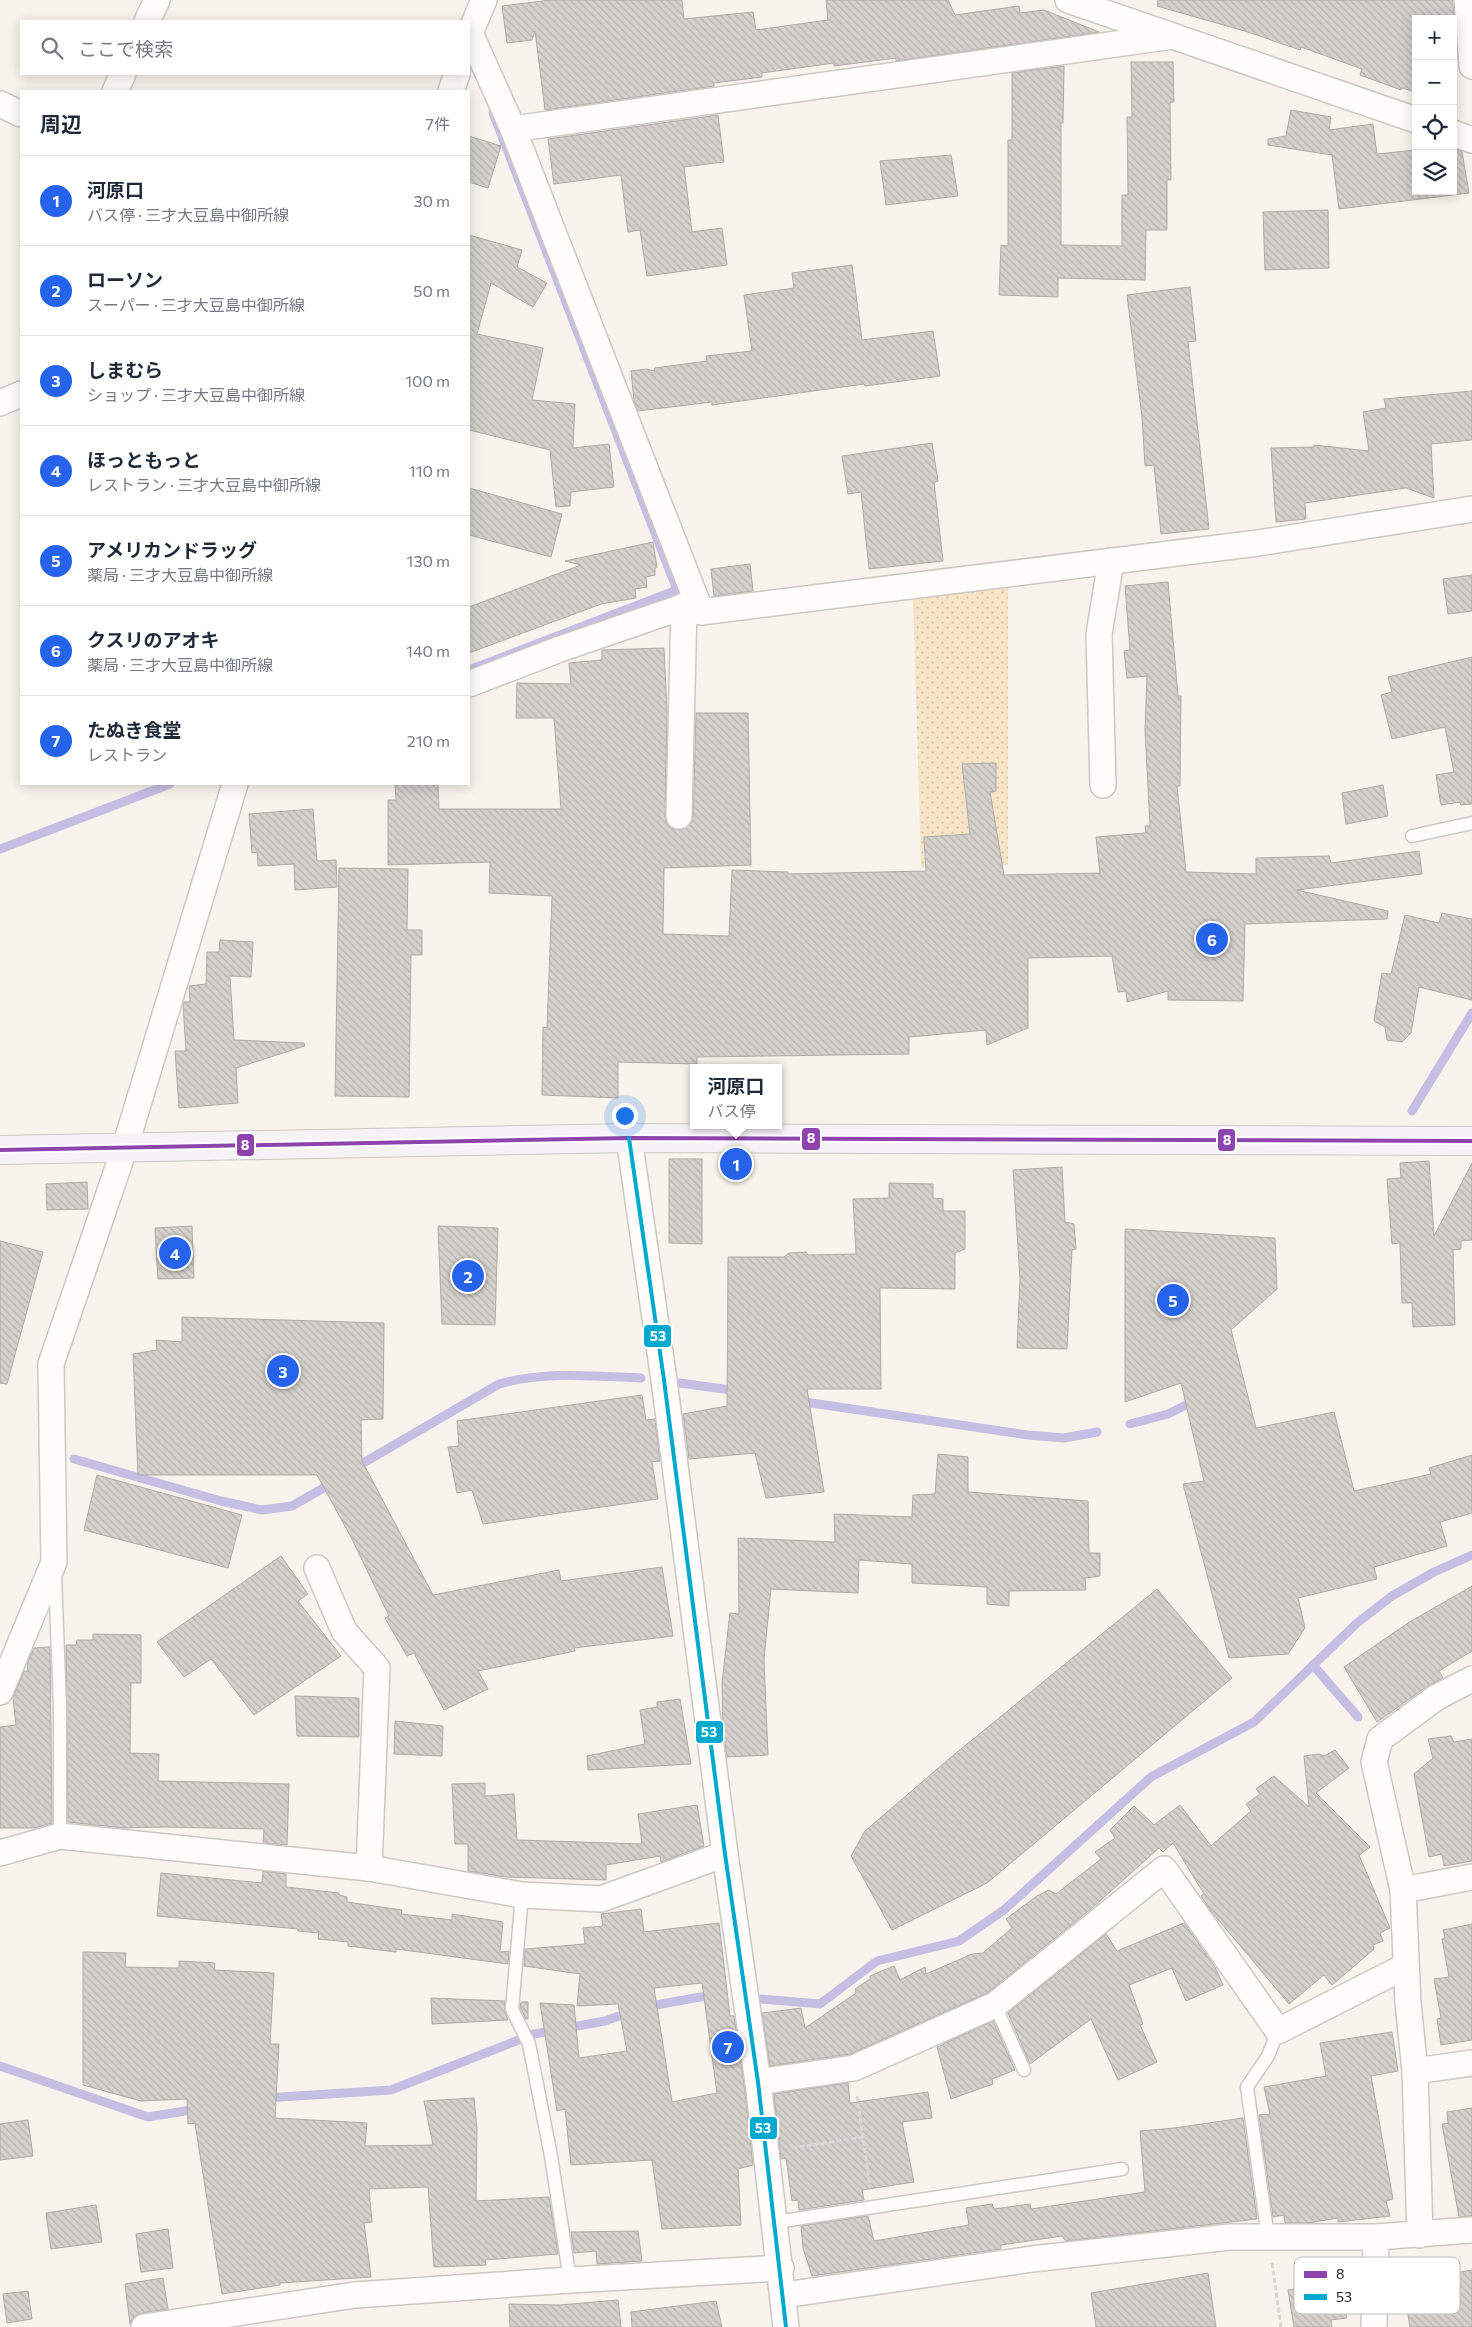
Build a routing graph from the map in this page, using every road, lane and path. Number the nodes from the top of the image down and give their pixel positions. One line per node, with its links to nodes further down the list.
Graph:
1 (157, 0): 5 (street)
2 (484, 0): 6 (street)
3 (1068, 0): 8 (street)
4 (1467, 0): 9 (street)
5 (147, 20)
6 (470, 32)
7 (470, 36): 17 (street)
8 (1173, 36): 16 (street); 17 (street)
9 (1472, 66)
10 (123, 75): 12 (street)
11 (457, 75): 13 (street)
12 (115, 90)
13 (451, 90)
14 (0, 104): 15 (street)
15 (20, 114)
16 (1412, 119)
17 (513, 129): 24 (street)
18 (1457, 134): 19 (street)
19 (1472, 140)
20 (20, 394): 21 (street)
21 (0, 403)
22 (1472, 509): 23 (street)
23 (1111, 561): 24 (street); 27 (street)
24 (691, 604): 25 (street); 28 (street)
25 (470, 684)
26 (235, 785): 33 (street)
27 (1103, 785)
28 (679, 816)
29 (1472, 823): 30 (lane)
30 (1412, 836)
31 (629, 1138): 32 (main road); 33 (main road); 41 (street)
32 (1472, 1141)
33 (125, 1147): 34 (main road); 35 (street)
34 (0, 1150)
35 (54, 1562): 38 (street); 39 (lane)
36 (317, 1568): 42 (street)
37 (1472, 1679): 44 (street)
38 (0, 1692)
39 (60, 1836): 40 (street); 42 (street)
40 (0, 1853)
41 (724, 1854): 45 (street); 53 (street)
42 (369, 1868): 45 (street)
43 (1472, 1877): 44 (street)
44 (1403, 1890): 46 (street)
45 (522, 1895): 65 (lane)
46 (1406, 1966): 48 (street); 52 (street)
47 (995, 2005): 48 (street); 50 (street); 51 (lane)
48 (1278, 2031): 62 (lane)
49 (1472, 2063): 52 (street)
50 (854, 2068): 53 (street); 54 (path)
51 (1024, 2070)
52 (1415, 2072): 60 (street)
53 (758, 2082): 55 (street)
54 (863, 2138): 55 (path); 57 (path)
55 (767, 2152): 58 (street)
56 (1122, 2169): 57 (lane)
57 (873, 2207): 58 (lane)
58 (776, 2222): 64 (street)
59 (1472, 2230): 60 (street)
60 (1420, 2235): 61 (street)
61 (1376, 2237): 62 (street); 63 (street)
62 (1268, 2238): 66 (street); 71 (path)
63 (1376, 2257)
64 (781, 2268): 65 (street); 66 (street)
65 (570, 2280): 68 (street)
66 (784, 2295): 70 (street)
67 (1374, 2314): 72 (street)
68 (278, 2317): 69 (street)
69 (144, 2327)
70 (786, 2327)
71 (1281, 2327)
72 (1374, 2327)

